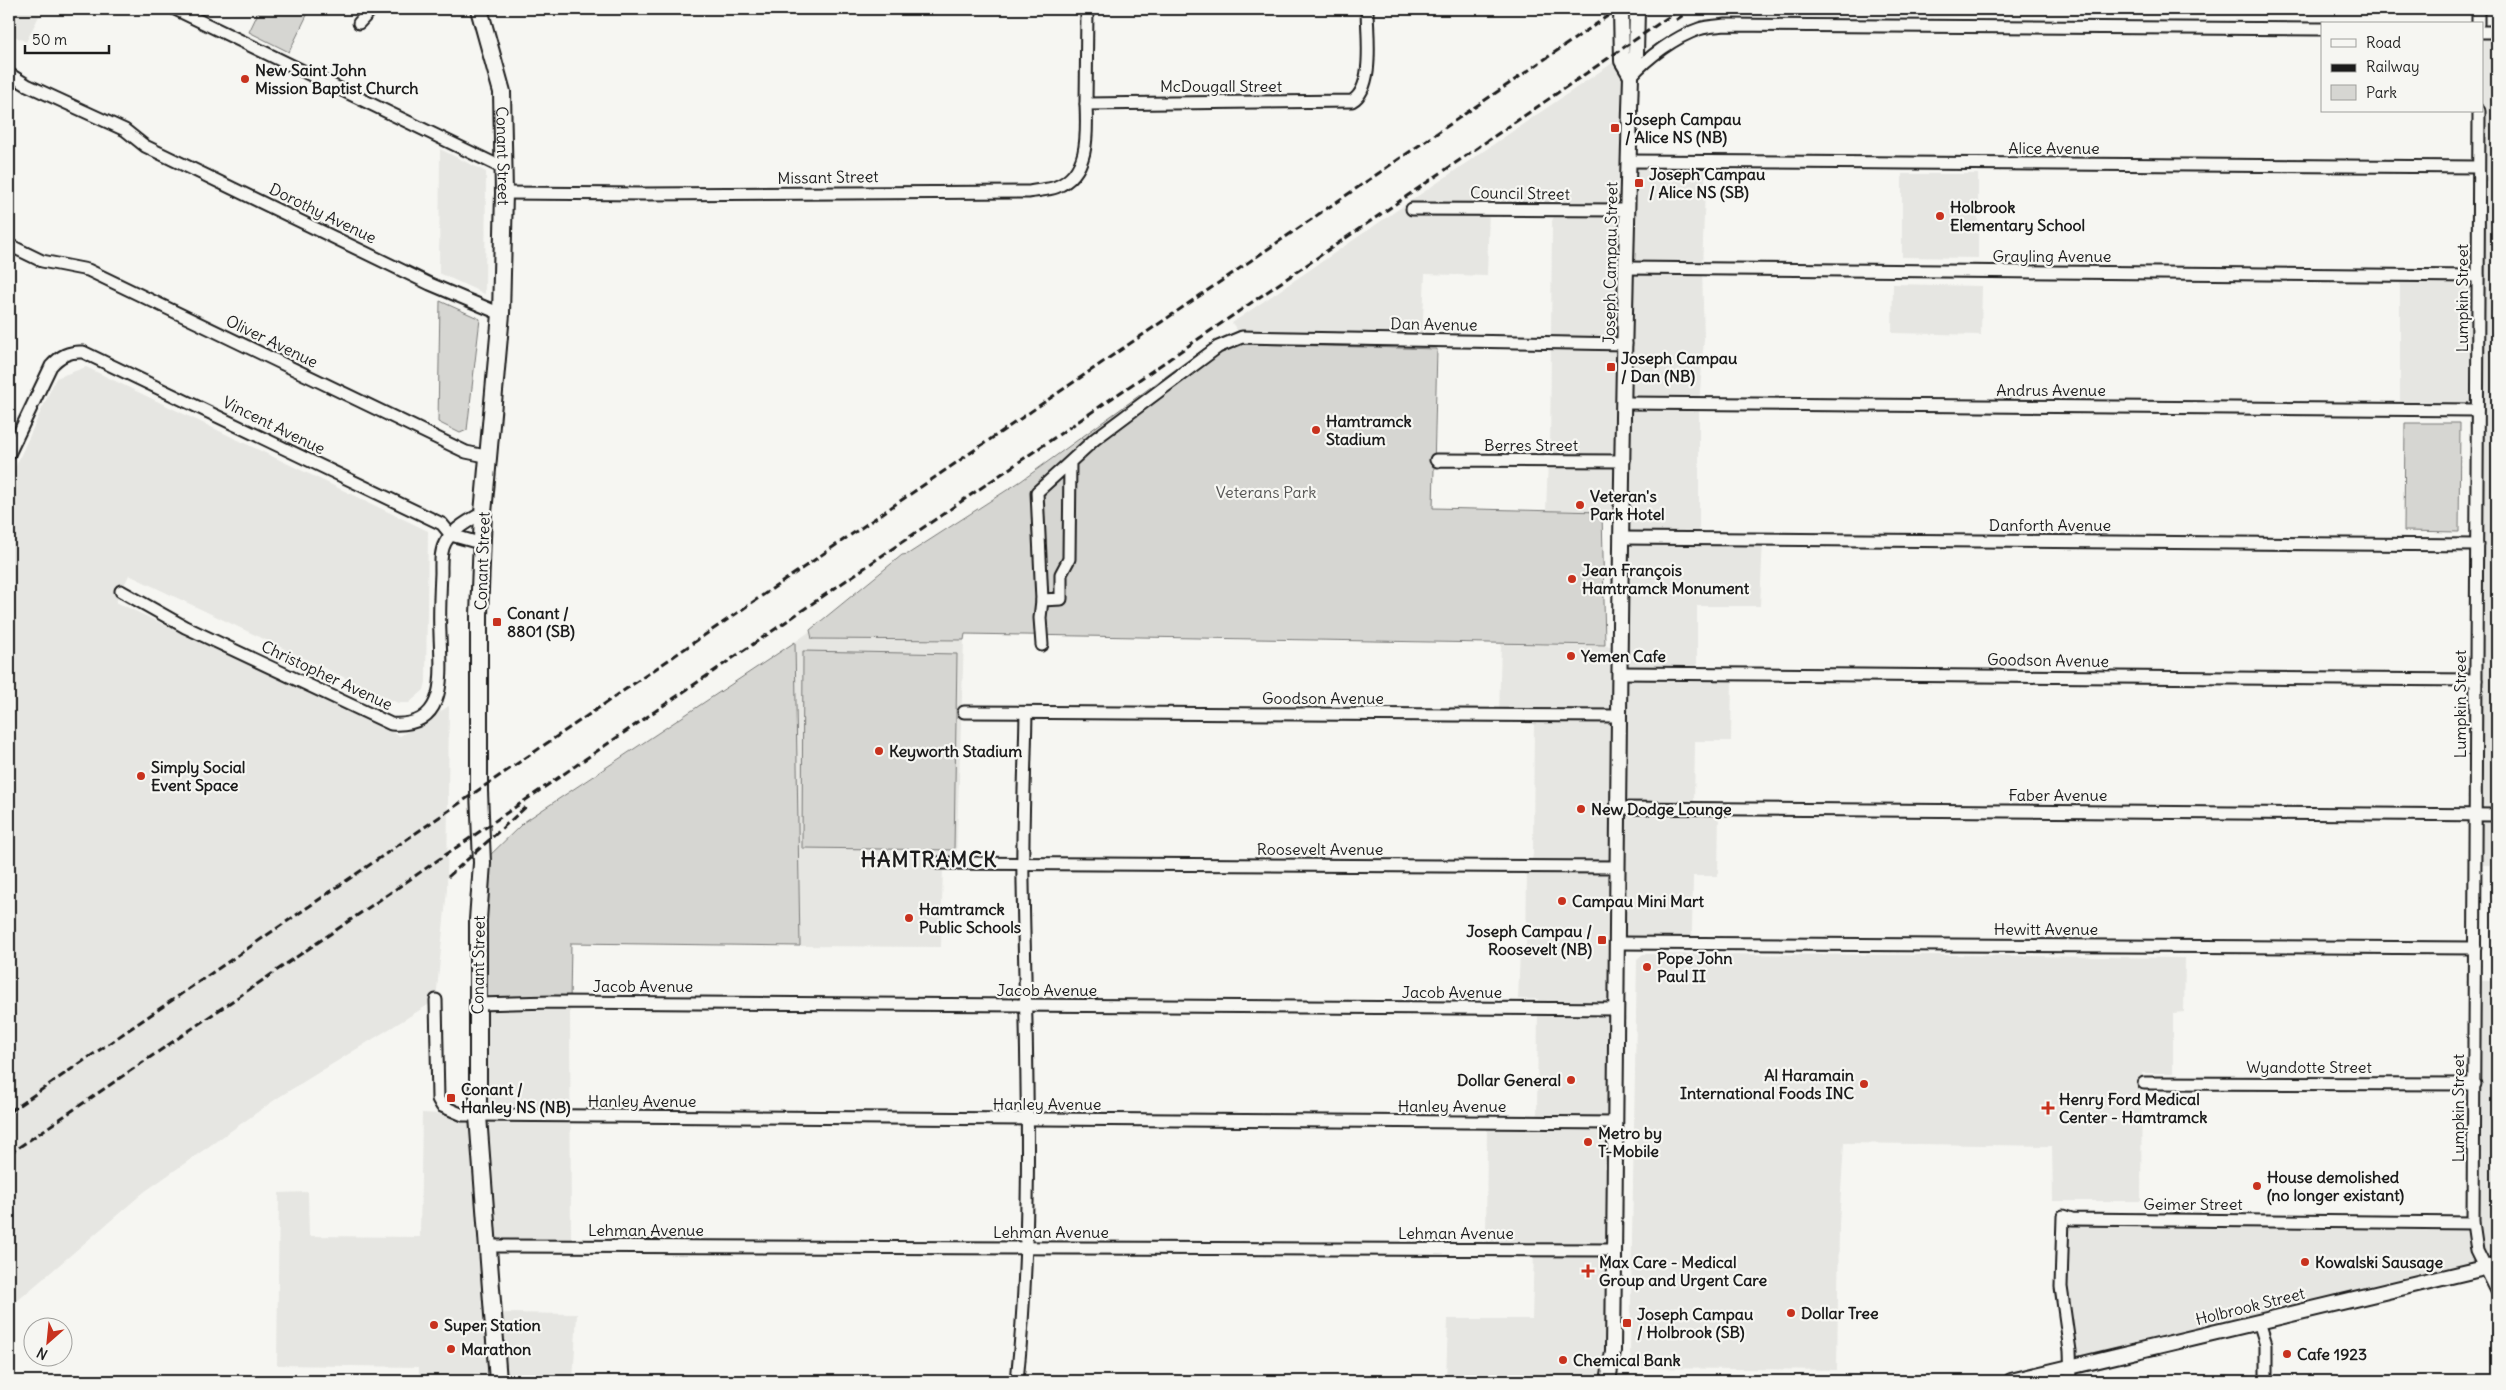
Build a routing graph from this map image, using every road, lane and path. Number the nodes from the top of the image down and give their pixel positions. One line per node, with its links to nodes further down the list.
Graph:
1 (175, 9): 20 (street)
2 (372, 9): 10 (street)
3 (479, 9): 20 (main road, Conant Street)
4 (1087, 9): 16 (street)
5 (1367, 9): 16 (street, McDougall Street)
6 (1621, 9): 15 (street, Joseph Campau Street)
7 (1637, 9): 15 (street, Joseph Campau Street)
8 (2478, 9): 9 (street)
9 (2478, 22)
10 (359, 23)
11 (2321, 29): 15 (street)
12 (2484, 32): 13 (street)
13 (2497, 32)
14 (9, 74): 27 (street, Dorothy Avenue)
15 (1631, 76): 18 (street, Joseph Campau Street)
16 (1086, 104): 21 (street, Missant Street)
17 (2479, 112): 19 (street, Lumpkin Street)
18 (1629, 161): 19 (street, Alice Avenue); 23 (street, Joseph Campau Street)
19 (2478, 167): 26 (street, Lumpkin Street)
20 (503, 168): 21 (main road, Conant Street)
21 (504, 192): 27 (main road, Conant Street)
22 (1412, 209): 23 (street, Council Street)
23 (1628, 210): 25 (street, Joseph Campau Street)
24 (9, 245): 32 (street, Oliver Avenue)
25 (1627, 268): 26 (street, Grayling Avenue); 28 (street, Joseph Campau Street)
26 (2478, 276): 30 (street, Lumpkin Street)
27 (501, 314): 32 (main road, Conant Street)
28 (1626, 344): 29 (street, Joseph Campau Street); 35 (street, Dan Avenue)
29 (1625, 403): 30 (street, Andrus Avenue); 34 (street, Joseph Campau Street)
30 (2477, 410): 40 (street, Lumpkin Street)
31 (9, 454): 37 (street, Vincent Avenue)
32 (490, 458): 36 (main road, Conant Street)
33 (1438, 461): 34 (street, Berres Street)
34 (1624, 461): 38 (street, Joseph Campau Street)
35 (1070, 462): 42 (street); 42 (street)
36 (483, 513): 37 (street); 39 (main road, Conant Street)
37 (451, 535): 39 (street, Vincent Avenue); 41 (street, Christopher Avenue)
38 (1622, 538): 40 (street, Danforth Avenue); 44 (street, Joseph Campau Street)
39 (482, 544): 58 (main road, Conant Street)
40 (2477, 545): 45 (street, Lumpkin Street)
41 (121, 591)
42 (1042, 600): 43 (street)
43 (1042, 645)
44 (1620, 673): 45 (street, Goodson Avenue); 48 (street, Joseph Campau Street)
45 (2476, 680): 50 (street, Lumpkin Street)
46 (964, 712): 47 (street, Goodson Avenue)
47 (1026, 713): 48 (street, Goodson Avenue); 53 (street)
48 (1619, 716): 49 (street, Joseph Campau Street)
49 (1618, 808): 50 (street, Faber Avenue); 54 (street, Joseph Campau Street)
50 (2476, 815): 51 (street, Faber Avenue); 56 (street, Lumpkin Street)
51 (2497, 815)
52 (937, 864): 53 (street, Roosevelt Avenue)
53 (1023, 864): 54 (street, Roosevelt Avenue); 59 (street)
54 (1617, 867): 55 (street, Joseph Campau Street)
55 (1616, 943): 56 (street, Hewitt Avenue); 60 (street, Joseph Campau Street)
56 (2475, 948): 62 (street, Lumpkin Street)
57 (436, 1000): 63 (street)
58 (478, 1004): 59 (street, Jacob Avenue); 63 (main road, Conant Street)
59 (1026, 1006): 60 (street, Jacob Avenue); 64 (street)
60 (1617, 1009): 65 (street, Joseph Campau Street)
61 (2144, 1083): 62 (street, Wyandotte Street)
62 (2475, 1084): 66 (street, Lumpkin Street)
63 (478, 1116): 64 (street, Hanley Avenue); 67 (main road, Conant Street)
64 (1026, 1120): 65 (street, Hanley Avenue); 68 (street)
65 (1616, 1123): 69 (street, Joseph Campau Street)
66 (2473, 1223): 70 (street, Lumpkin Street); 73 (street, Geimer Street)
67 (487, 1246): 68 (street, Lehman Avenue); 74 (main road, Conant Street)
68 (1025, 1248): 69 (street, Lehman Avenue); 75 (street)
69 (1614, 1250): 76 (street, Joseph Campau Street)
70 (2491, 1267): 71 (street, Lumpkin Street); 72 (street, Holbrook Street)
71 (2497, 1291)
72 (2260, 1322): 73 (street, Holbrook Street); 78 (street)
73 (2071, 1374): 77 (street, Holbrook Street)
74 (498, 1381)
75 (1017, 1381)
76 (1608, 1381)
77 (2011, 1381)
78 (2266, 1381)

